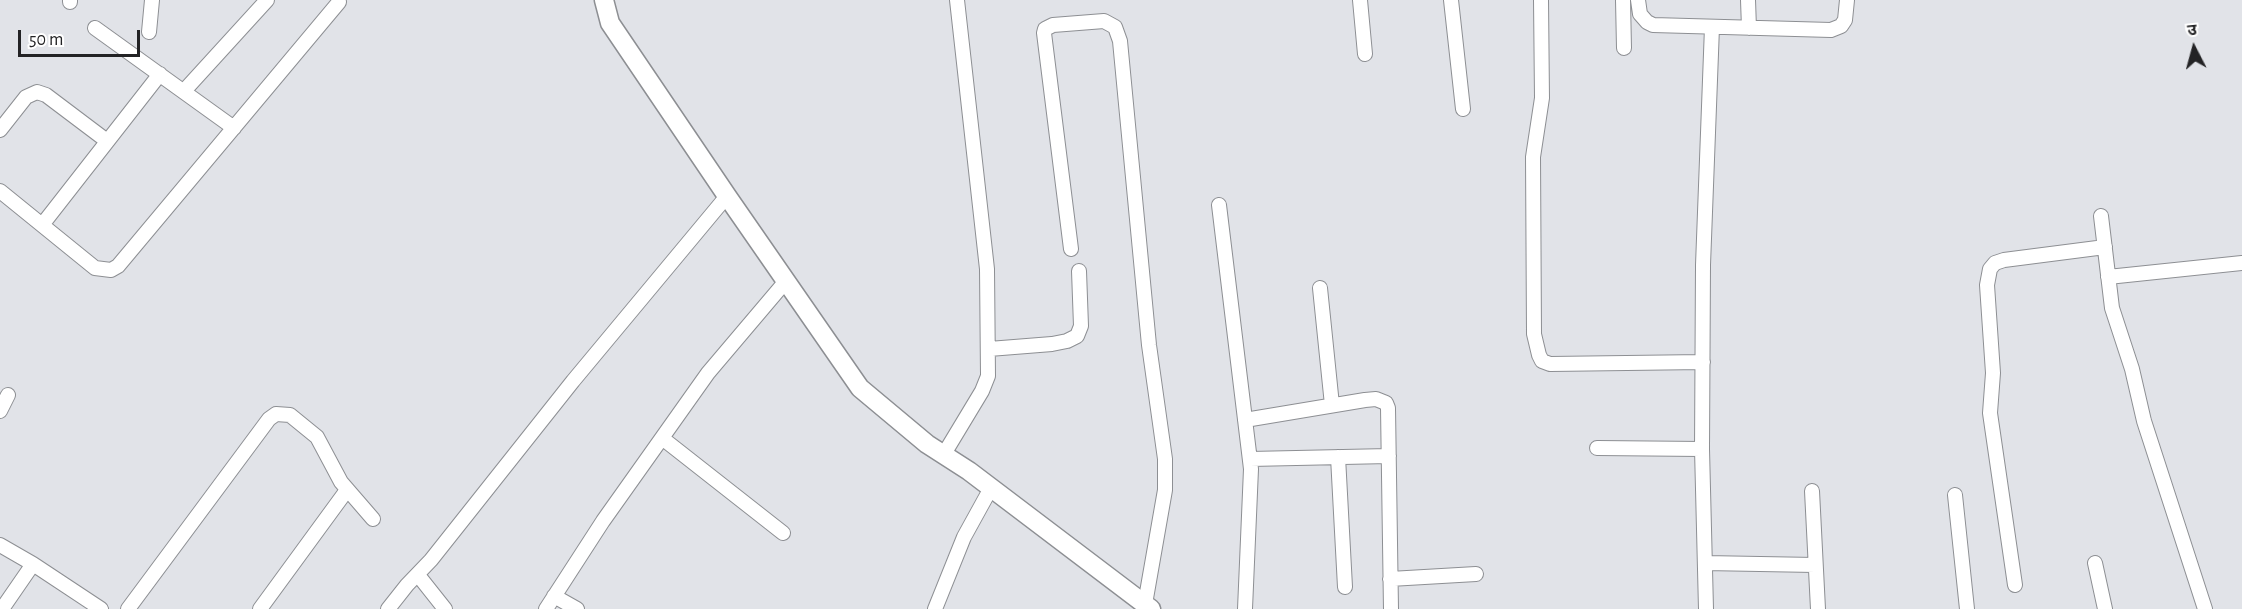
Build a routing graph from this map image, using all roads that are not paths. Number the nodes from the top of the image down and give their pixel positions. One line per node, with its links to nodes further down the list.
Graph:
1 (152, 0): 16 (street)
2 (267, 0): 20 (street)
3 (604, 0): 26 (street)
4 (957, 0): 37 (street)
5 (1360, 0): 18 (street)
6 (1451, 0): 21 (street)
7 (1541, 0): 38 (street)
8 (1623, 0): 17 (street)
9 (1638, 0): 13 (street)
10 (1748, 0): 14 (street)
11 (1847, 0): 14 (street)
12 (339, 2): 23 (street)
13 (1712, 27): 14 (street); 38 (street)
14 (1749, 27)
15 (95, 28): 19 (street)
16 (149, 32)
17 (1624, 48)
18 (1365, 54)
19 (160, 74): 20 (street); 24 (street)
20 (184, 91): 23 (street)
21 (1463, 109)
22 (3, 121): 24 (street)
23 (234, 128): 29 (street)
24 (107, 141): 29 (street)
25 (0, 191): 29 (street)
26 (726, 196): 35 (street); 61 (street)
27 (1219, 205): 42 (street)
28 (2101, 216): 30 (street)
29 (42, 225)
30 (2105, 247): 34 (street); 64 (street)
31 (1071, 249): 67 (street)
32 (2242, 263): 34 (street)
33 (1079, 271): 37 (street)
34 (2108, 277): 83 (street)
35 (786, 281): 43 (street); 46 (street)
36 (1320, 288): 40 (street)
37 (989, 349): 46 (street)
38 (1703, 362): 45 (street)
39 (8, 395): 41 (street)
40 (1332, 405): 42 (street); 47 (street)
41 (0, 411)
42 (1245, 420): 49 (street)
43 (662, 438): 55 (street); 66 (street)
44 (1597, 448): 45 (street)
45 (1702, 449): 59 (street)
46 (944, 454): 50 (street)
47 (1389, 456): 48 (street); 63 (street)
48 (1338, 457): 49 (street); 65 (street)
49 (1250, 459): 77 (street)
50 (992, 488): 67 (street); 76 (street)
51 (346, 490): 54 (street); 70 (street); 71 (street)
52 (1812, 491): 60 (street)
53 (1955, 495): 81 (street)
54 (373, 519)
55 (783, 533)
56 (0, 545): 58 (street)
57 (2095, 563): 82 (street)
58 (33, 564): 68 (street); 69 (street)
59 (1705, 564): 60 (street); 79 (street)
60 (1815, 566): 80 (street)
61 (418, 574): 72 (street); 73 (street)
62 (1476, 574): 63 (street)
63 (1390, 579): 78 (street)
64 (2015, 585)
65 (1345, 587)
66 (554, 596): 74 (street); 75 (street)
67 (1148, 606)
68 (2, 609)
69 (101, 609)
70 (128, 609)
71 (260, 609)
72 (388, 609)
73 (445, 609)
74 (546, 609)
75 (577, 609)
76 (935, 609)
77 (1245, 609)
78 (1391, 609)
79 (1706, 609)
80 (1818, 609)
81 (1967, 609)
82 (2105, 609)
83 (2205, 609)

